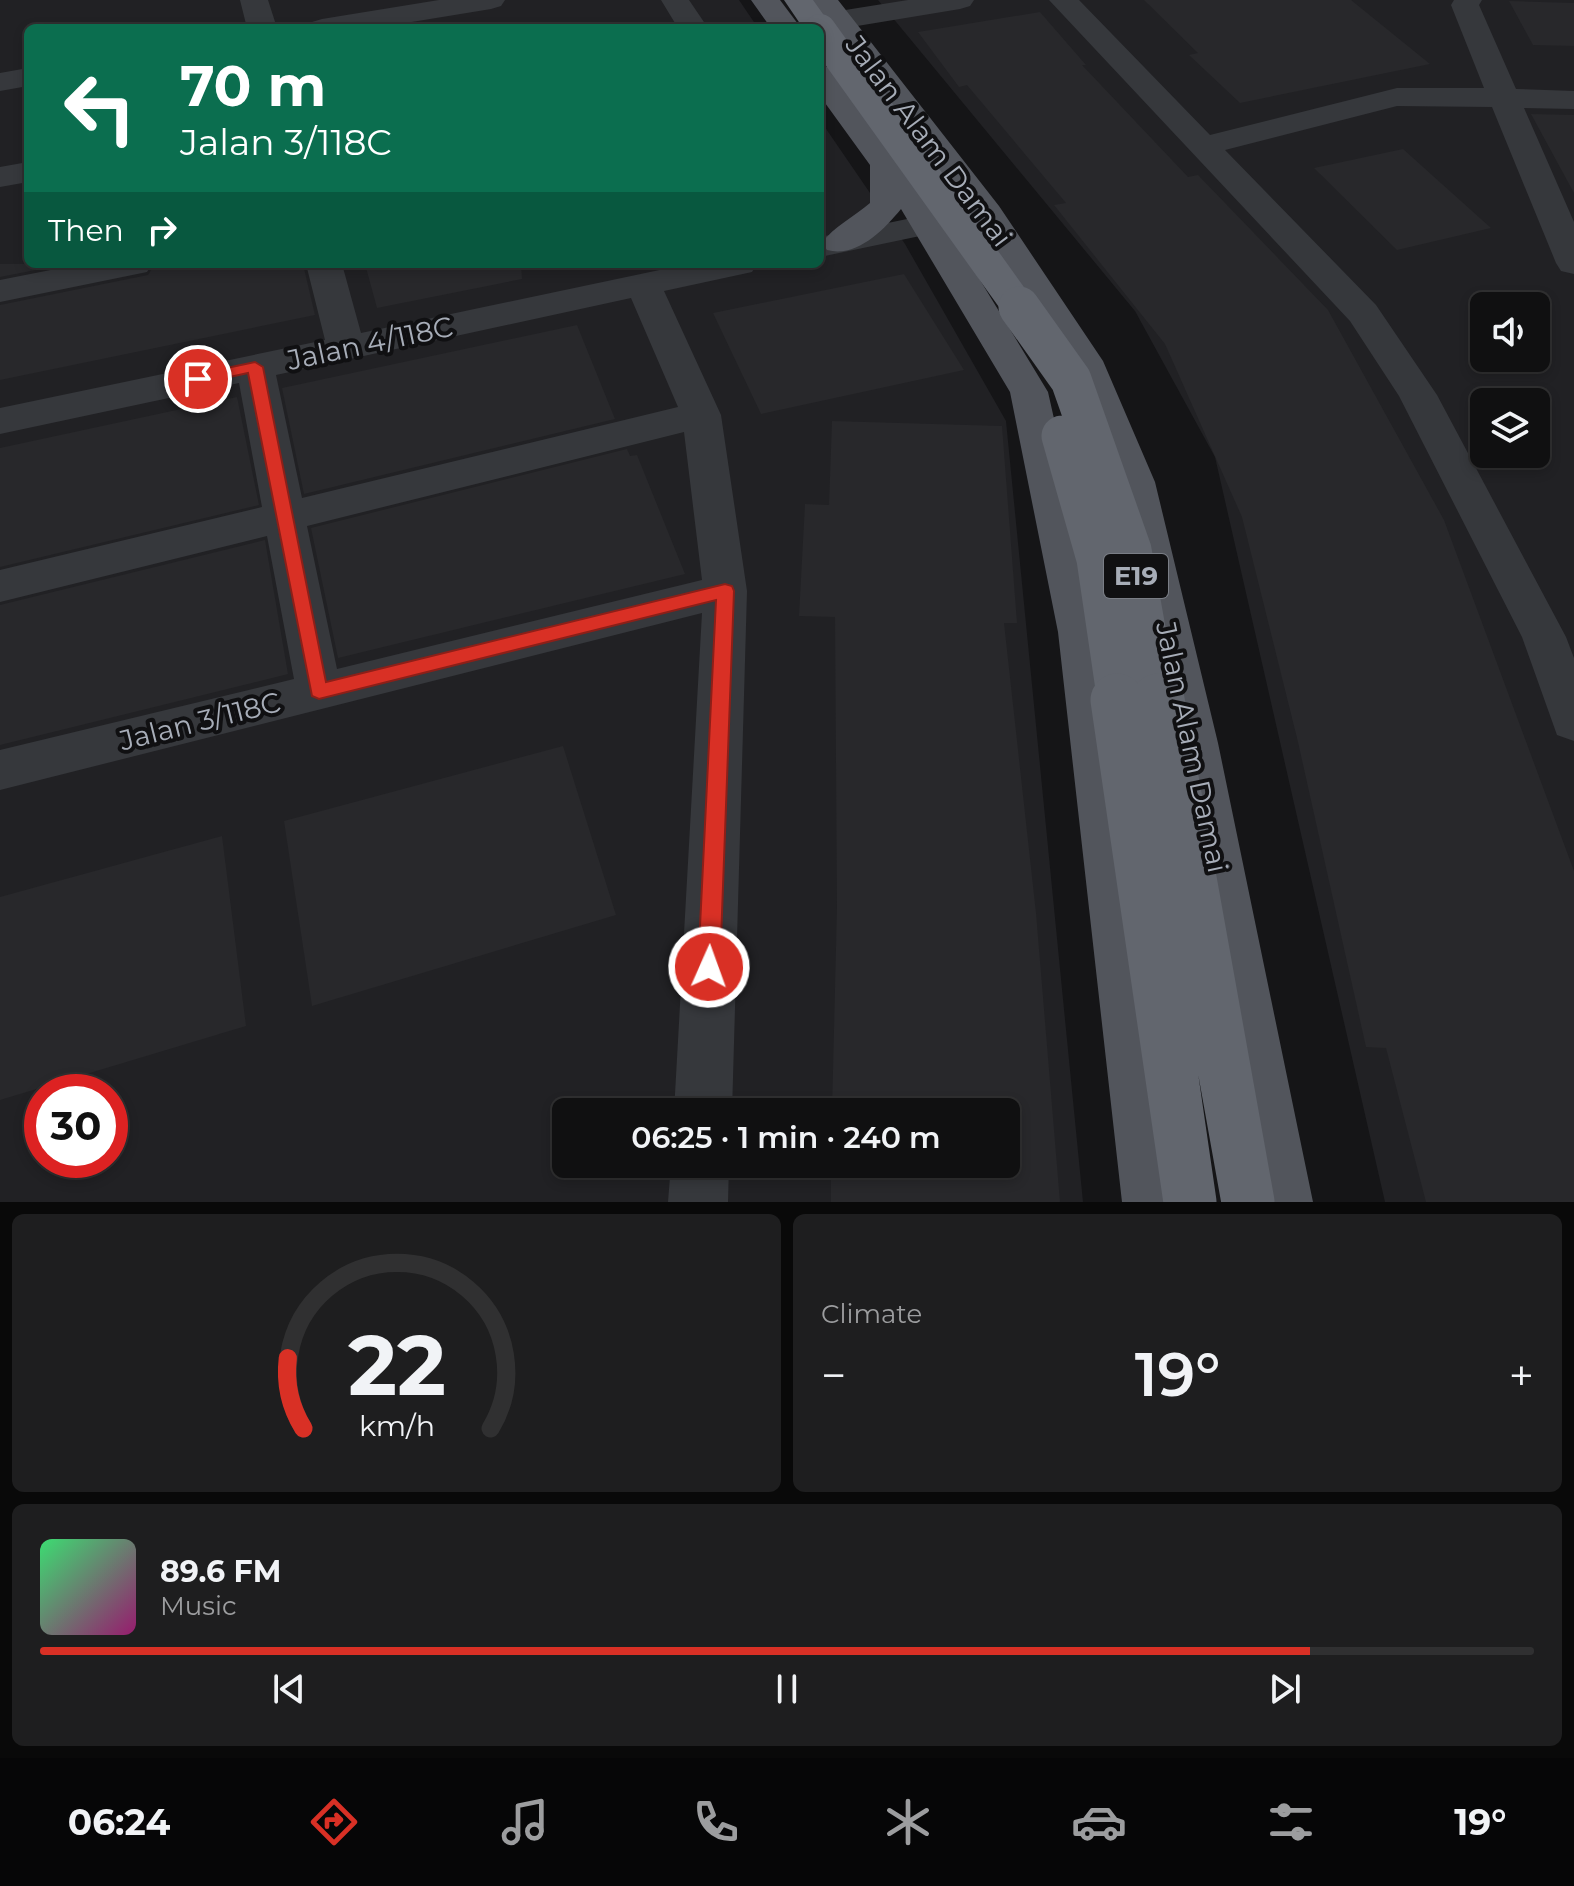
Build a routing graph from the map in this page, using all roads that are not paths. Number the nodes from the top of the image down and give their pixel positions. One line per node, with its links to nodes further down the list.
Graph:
1 (254, 0): 10 (street)
2 (491, 0): 11 (street)
3 (675, 0): 12 (street)
4 (765, 0): 13 (main road)
5 (784, 0): 14 (highway)
6 (798, 0): 15 (highway, E19)
7 (960, 0): 16 (street)
8 (1063, 0): 22 (street)
9 (1468, 0): 20 (street)
10 (261, 24)
11 (346, 24)
12 (690, 24)
13 (783, 24)
14 (800, 24)
15 (822, 24)
16 (824, 26): 26 (main road, Jalan Alam Damai); 49 (highway, E19, bridge); 50 (highway, E19, bridge)
17 (24, 78): 19 (street)
18 (824, 79): 23 (main road, Jalan Alam Damai)
19 (0, 82)
20 (1504, 97): 21 (street); 22 (street); 29 (street)
21 (1574, 100)
22 (1204, 146): 43 (street)
23 (886, 163): 27 (main road, Jalan Alam Damai); 28 (main road)
24 (24, 173): 25 (street)
25 (0, 177)
26 (987, 213): 27 (street); 51 (main road, Jalan Alam Damai)
27 (929, 224): 28 (street); 48 (main road, Jalan Alam Damai)
28 (827, 242)
29 (1574, 263)
30 (114, 268): 34 (street)
31 (325, 268): 35 (street)
32 (720, 268): 33 (street, Jalan 4/118C)
33 (643, 284): 35 (street, Jalan 4/118C); 37 (street)
34 (0, 291)
35 (346, 348): 36 (street, Jalan 4/118C)
36 (255, 367): 38 (street, Jalan 4/118C); 39 (street)
37 (701, 415): 39 (street); 41 (street)
38 (0, 421)
39 (286, 516): 40 (street); 42 (street)
40 (0, 586)
41 (725, 591): 42 (street, Jalan 3/118C); 45 (street)
42 (319, 691): 44 (street, Jalan 3/118C)
43 (1574, 722)
44 (0, 770)
45 (704, 1098)
46 (699, 1178): 47 (street)
47 (698, 1202)
48 (1152, 1202)
49 (1190, 1202)
50 (1248, 1202)
51 (1283, 1202)

